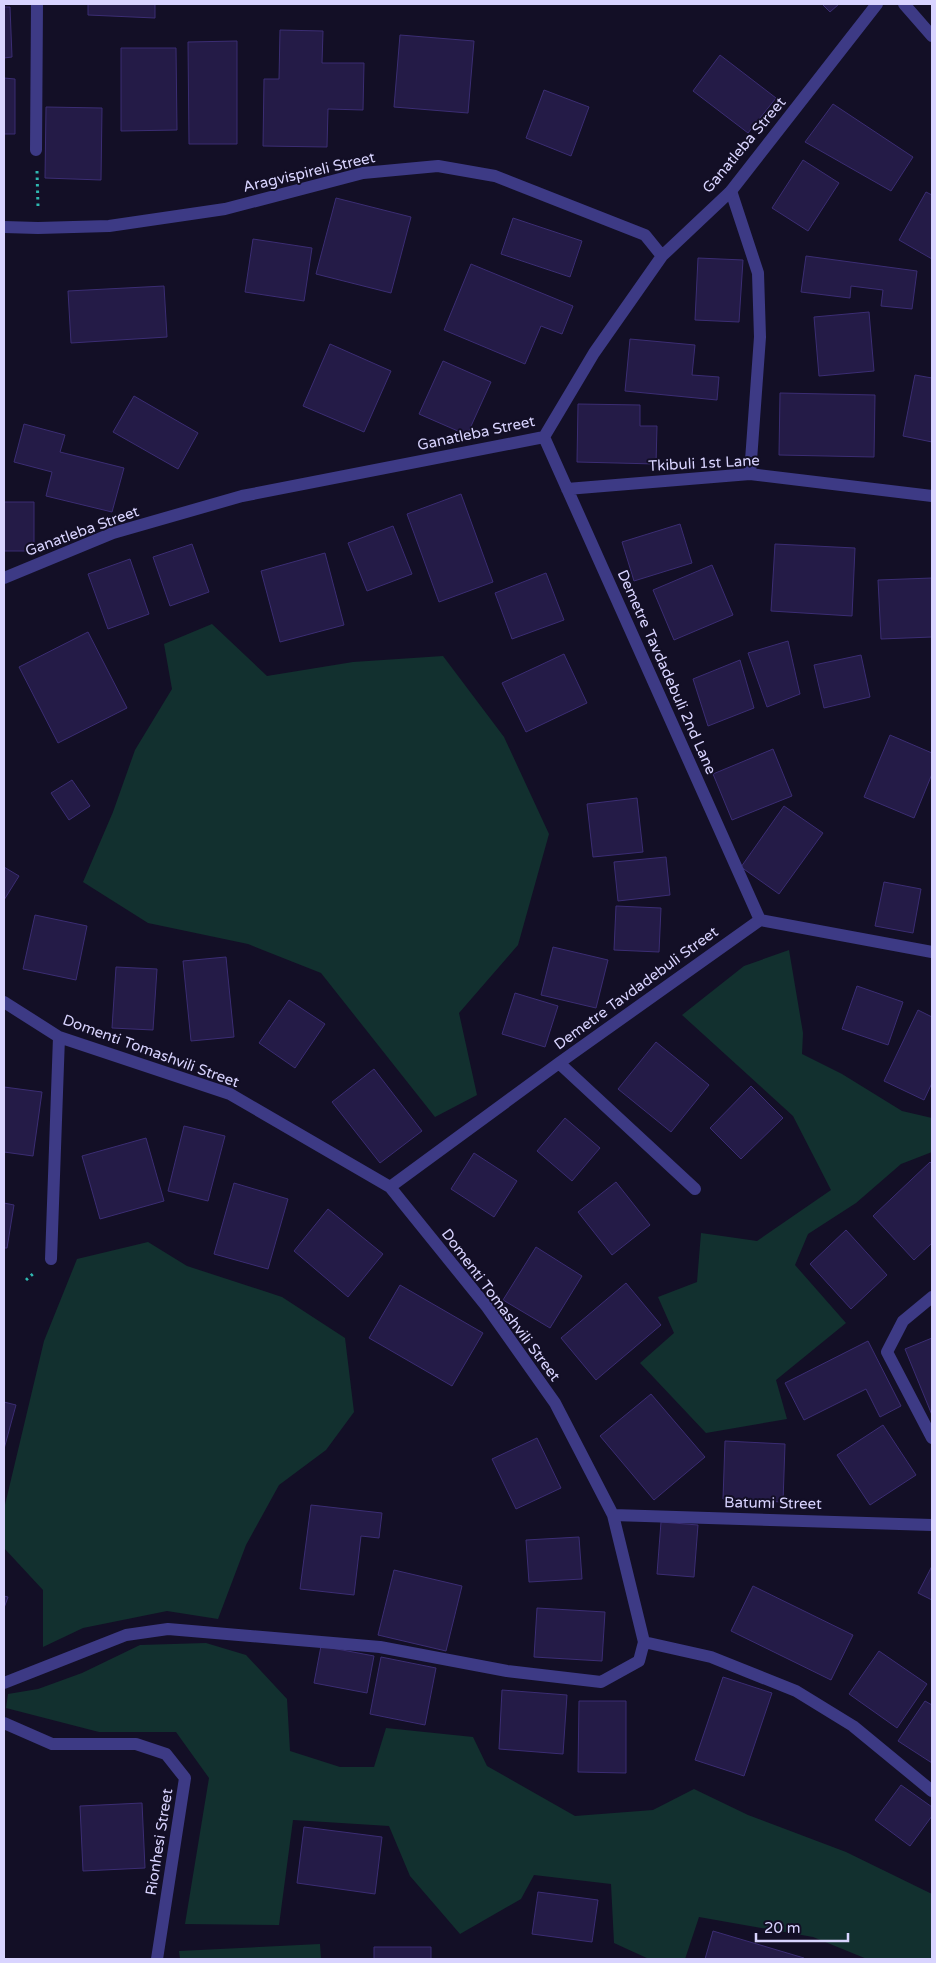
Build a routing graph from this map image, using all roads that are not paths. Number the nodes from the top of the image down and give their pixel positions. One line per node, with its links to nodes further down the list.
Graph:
1 (37, 4): 5 (street)
2 (877, 4): 6 (street, Ganatleba Street)
3 (904, 4): 4 (street)
4 (932, 36)
5 (36, 150)
6 (731, 191): 8 (street, Ganatleba Street); 10 (street)
7 (4, 227): 8 (street, Aragvispireli Street)
8 (662, 256): 9 (street, Ganatleba Street)
9 (544, 437): 11 (street, Demetre Tavdadebuli 2nd Lane); 13 (street, Ganatleba Street)
10 (750, 474): 11 (street, Tkibuli 1st Lane); 12 (street, Tkibuli 1st Lane)
11 (567, 489): 14 (street, Demetre Tavdadebuli 2nd Lane)
12 (932, 496)
13 (4, 578)
14 (760, 920): 15 (street); 18 (street, Demetre Tavdadebuli Street)
15 (932, 952)
16 (4, 1002): 17 (street, Domenti Tomashvili Street)
17 (59, 1037): 19 (street, Domenti Tomashvili Street); 21 (street)
18 (559, 1063): 19 (street, Demetre Tavdadebuli Street); 20 (street)
19 (390, 1187): 24 (street, Domenti Tomashvili Street)
20 (695, 1189)
21 (50, 1259)
22 (932, 1297): 23 (street)
23 (932, 1438)
24 (613, 1515): 25 (street, Batumi Street); 26 (street, Domenti Tomashvili Street)
25 (932, 1524)
26 (644, 1642): 27 (street); 29 (street)
27 (4, 1683)
28 (4, 1723): 30 (street, Rionhesi Street)
29 (932, 1791)
30 (157, 1959)

